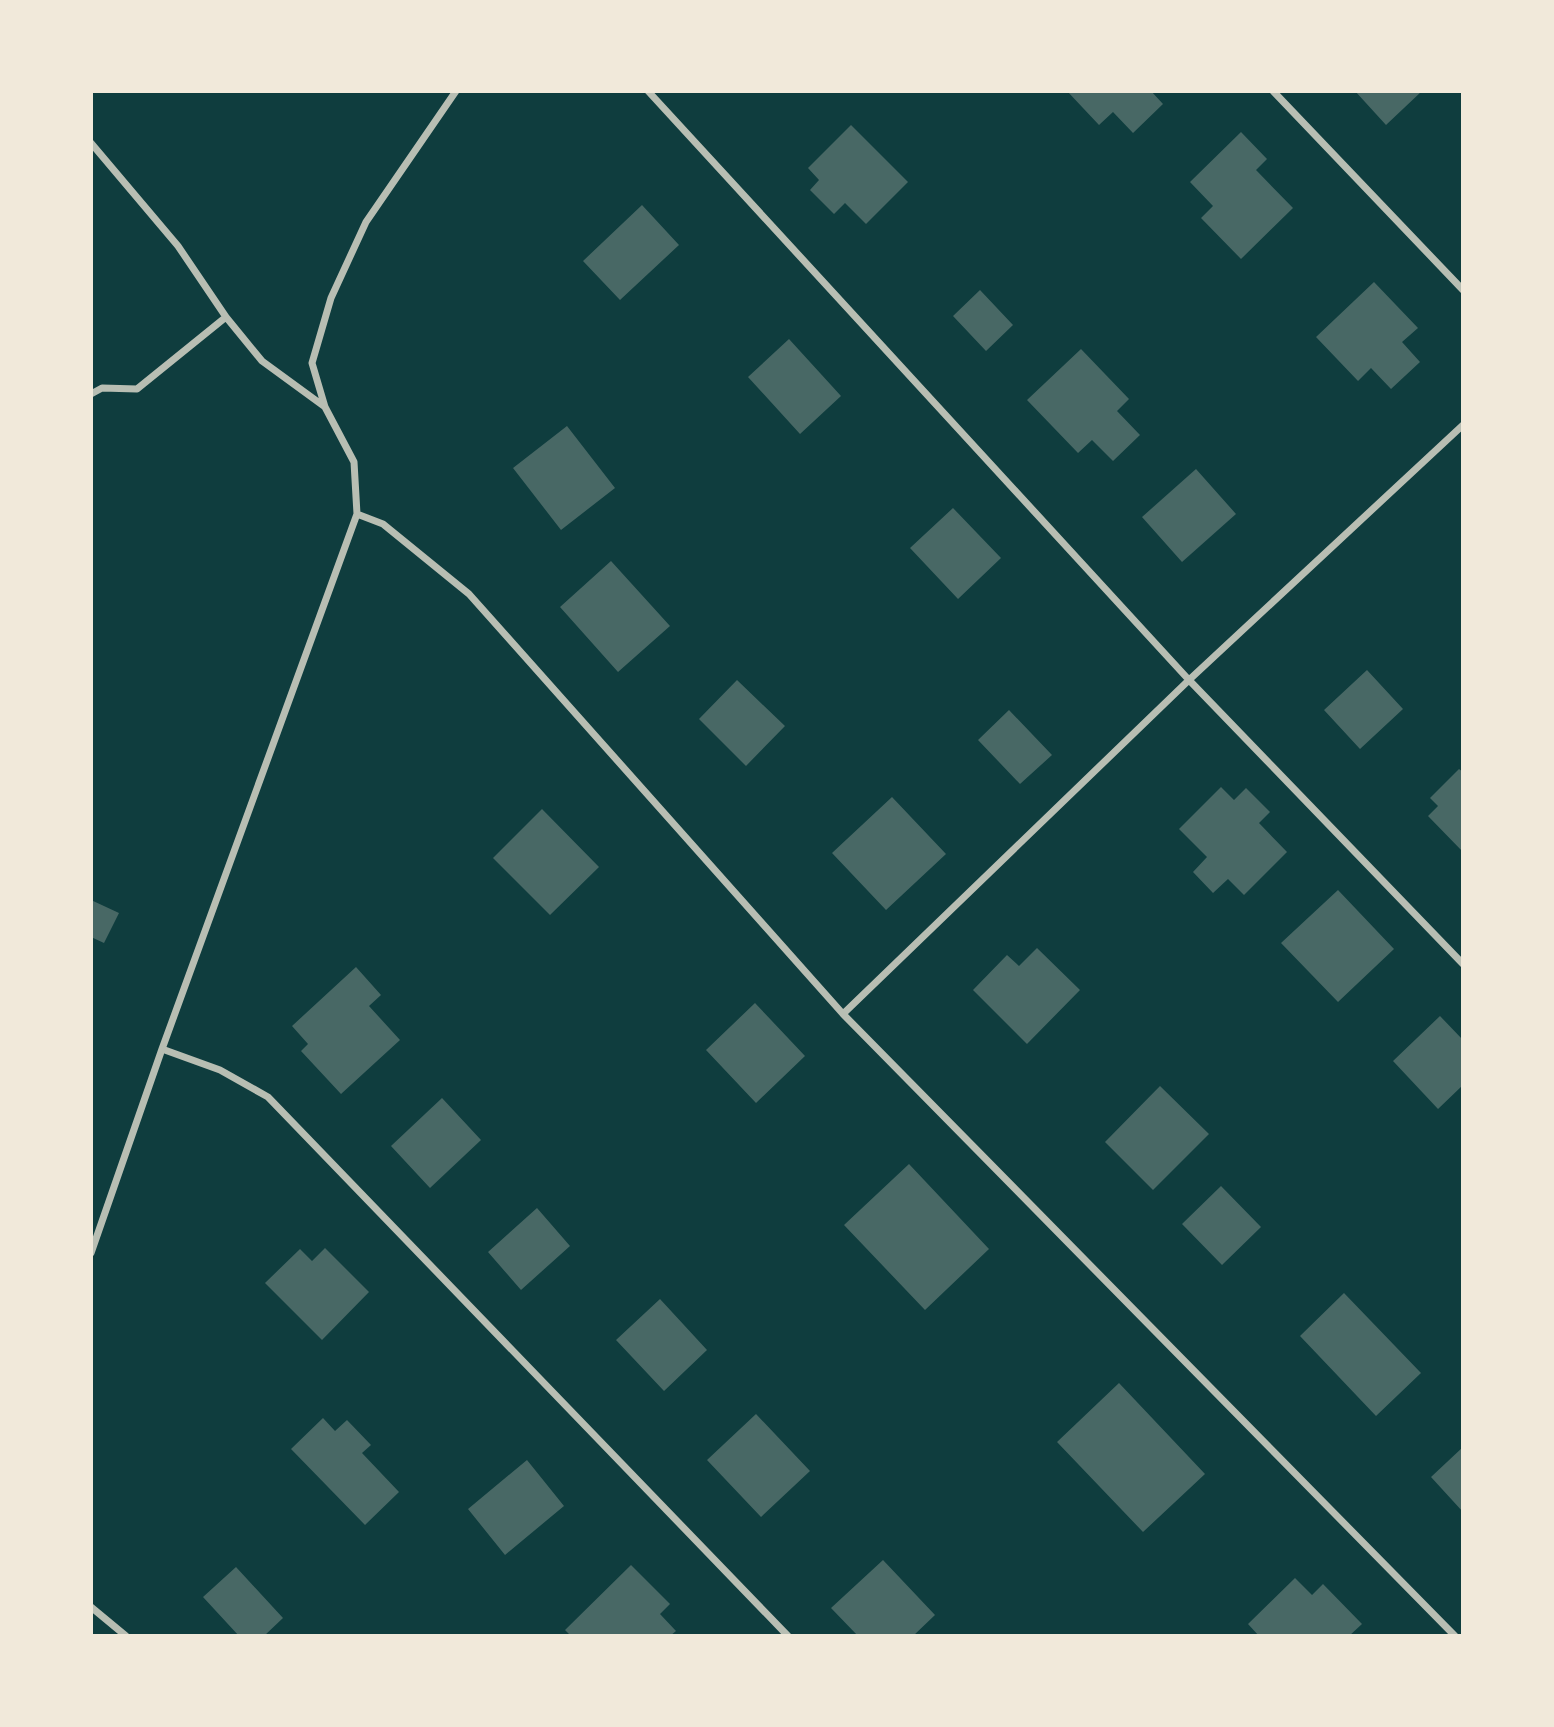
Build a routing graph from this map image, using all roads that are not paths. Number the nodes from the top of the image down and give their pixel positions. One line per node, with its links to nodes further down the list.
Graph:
1 (456, 91): 8 (street)
2 (648, 91): 11 (street)
3 (1273, 91): 5 (street)
4 (91, 143): 6 (street)
5 (1463, 290)
6 (226, 317): 7 (street); 8 (street)
7 (91, 394)
8 (325, 407): 10 (street)
9 (1463, 425): 11 (street)
10 (356, 514): 13 (street); 14 (street)
11 (1189, 680): 12 (street); 13 (street)
12 (1463, 964)
13 (843, 1014): 19 (street)
14 (162, 1048): 15 (street); 18 (street)
15 (91, 1253)
16 (91, 1607): 17 (street)
17 (127, 1636)
18 (788, 1636)
19 (1454, 1636)

